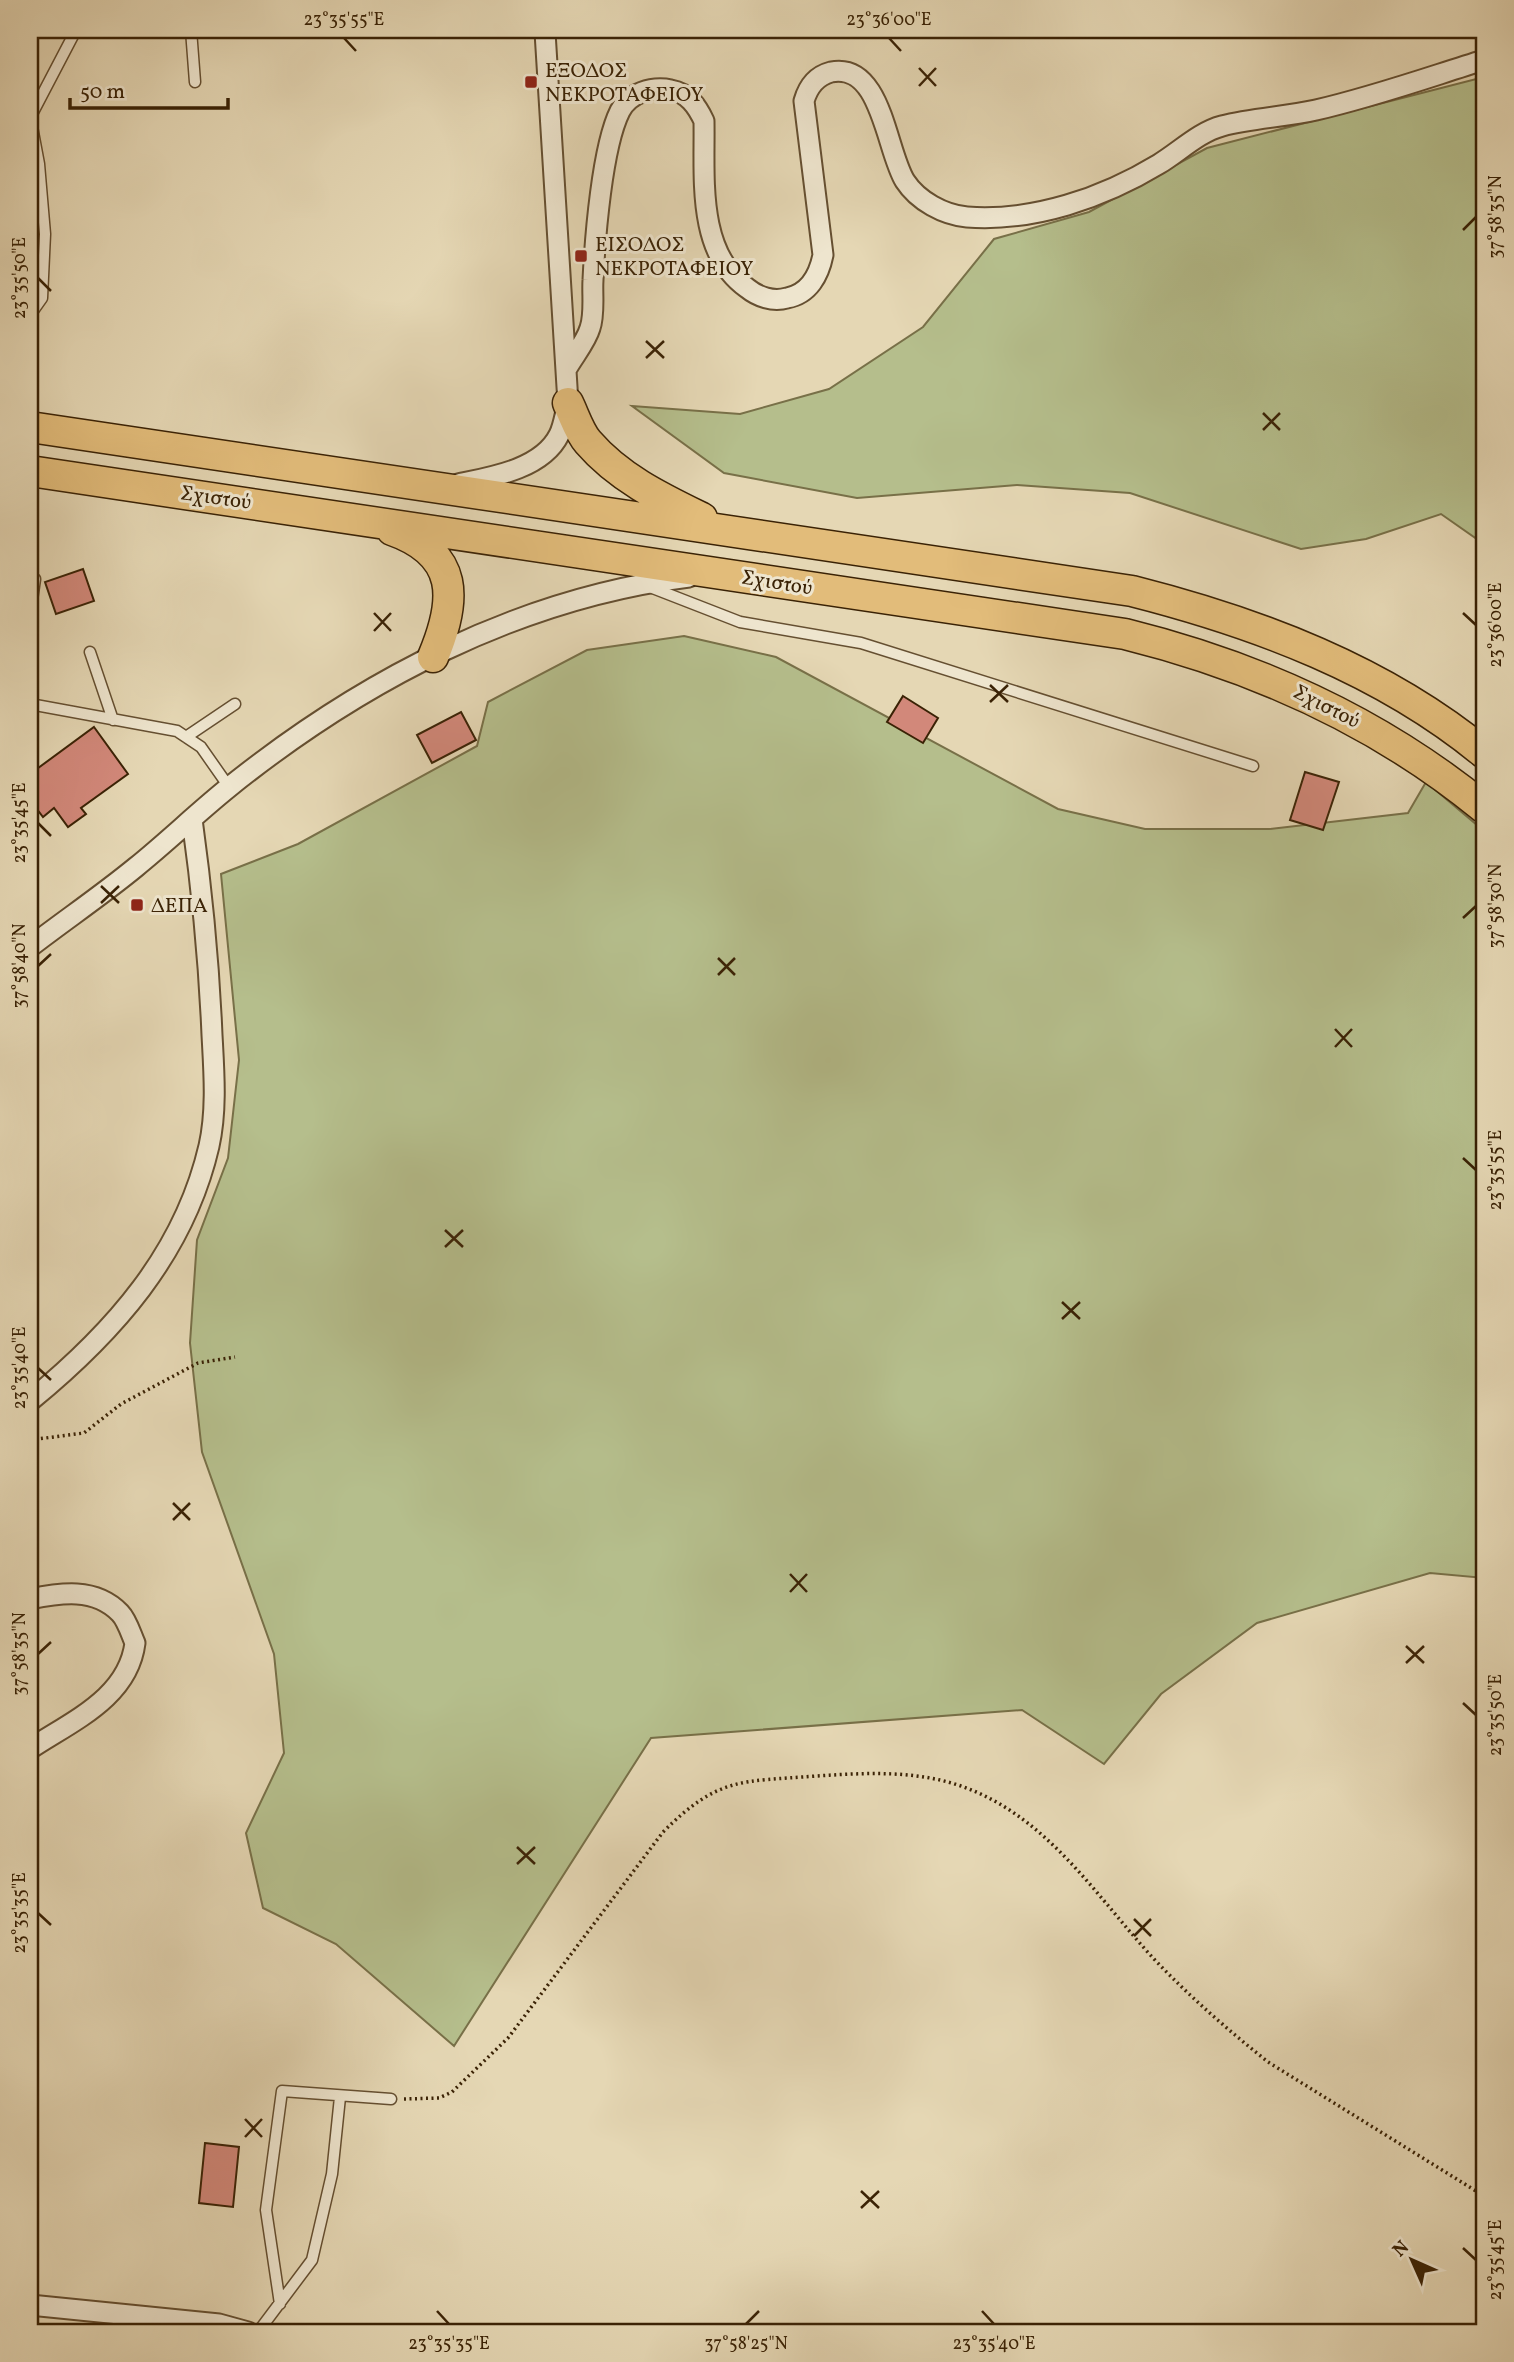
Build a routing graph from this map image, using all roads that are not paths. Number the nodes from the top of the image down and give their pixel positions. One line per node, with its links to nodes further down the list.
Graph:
1 (76, 30): 6 (lane)
2 (191, 30): 5 (lane)
3 (545, 30): 8 (street)
4 (1484, 61): 8 (street)
5 (195, 82)
6 (30, 117): 7 (lane)
7 (30, 315)
8 (566, 370): 9 (street)
9 (568, 403): 12 (street); 14 (main road)
10 (30, 427): 12 (main road, Σχιστού)
11 (30, 471): 13 (main road, Σχιστού)
12 (444, 487): 14 (main road, Σχιστού)
13 (355, 517): 15 (main road, Σχιστού); 20 (main road)
14 (728, 531): 25 (main road, Σχιστού)
15 (722, 573): 17 (street); 28 (main road, Σχιστού)
16 (36, 579): 18 (lane)
17 (639, 583): 20 (street); 26 (lane)
18 (30, 614)
19 (90, 652): 23 (lane)
20 (433, 657): 27 (street)
21 (30, 704): 23 (lane)
22 (235, 704): 24 (lane)
23 (113, 720): 24 (lane)
24 (186, 737): 27 (lane)
25 (1484, 753)
26 (1253, 766)
27 (229, 787): 29 (street)
28 (1484, 808)
29 (192, 819): 30 (street); 31 (street)
30 (30, 947)
31 (30, 1401)
32 (30, 1599): 33 (street)
33 (30, 1749)
34 (340, 2096): 35 (lane); 36 (lane); 36 (lane)
35 (391, 2099)
36 (280, 2304): 39 (lane)
37 (30, 2305): 38 (street)
38 (248, 2332)
39 (258, 2332)

